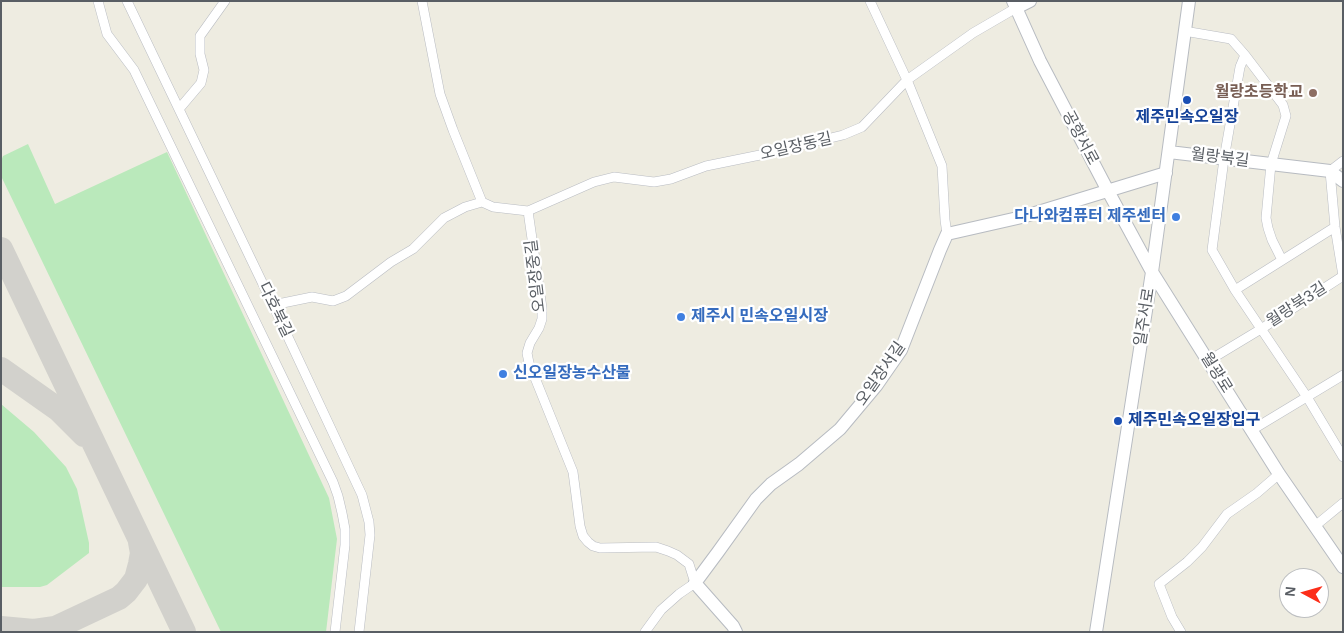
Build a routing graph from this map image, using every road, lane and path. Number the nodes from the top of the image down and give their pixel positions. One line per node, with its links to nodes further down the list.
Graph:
1 (98, 1): 41 (street)
2 (127, 1): 12 (street, 다호북길)
3 (225, 1): 12 (street)
4 (422, 1): 21 (street)
5 (870, 1): 11 (street)
6 (1030, 1): 8 (street, 오일장동길)
7 (1189, 1): 9 (street, 일주서로)
8 (1014, 5): 11 (street, 오일장동길); 20 (street, 공항서로)
9 (1184, 31): 10 (street, 월랑북길); 13 (street, 일주서로)
10 (1245, 55): 14 (street, 월랑북3길); 16 (street, 월랑북길)
11 (907, 80): 22 (street, 오일장동길); 24 (street)
12 (179, 109): 29 (street, 다호북길)
13 (1169, 152): 14 (street, 월랑북길); 18 (street, 일주서로)
14 (1224, 159): 16 (street, 월랑북길); 28 (street, 월랑북3길)
15 (1343, 161): 17 (street)
16 (1271, 164): 17 (street, 월랑북길); 25 (street, 월랑북길)
17 (1330, 171): 19 (street); 23 (street, 월랑북3길)
18 (1166, 173): 20 (street); 26 (street, 일주서로)
19 (1343, 181)
20 (1108, 191): 24 (street); 26 (street, 공항서로)
21 (482, 202): 22 (street); 29 (street)
22 (528, 211): 40 (street, 오일장중길)
23 (1335, 227): 25 (street); 27 (street, 월랑북3길)
24 (947, 234): 40 (street, 오일장서길)
25 (1282, 260): 28 (street)
26 (1152, 272): 31 (street, 월광로); 45 (street, 일주서로)
27 (1343, 276): 30 (street, 월랑북3길)
28 (1235, 290): 30 (street, 월랑북3길)
29 (273, 305): 42 (street, 다호북길)
30 (1261, 329): 31 (street, 월랑북3길); 33 (street)
31 (1208, 361): 34 (street, 월광로)
32 (1343, 375): 33 (street)
33 (1307, 397): 34 (street); 35 (street)
34 (1252, 430): 36 (street, 월광로)
35 (1341, 452)
36 (1280, 474): 38 (street, 월광로); 46 (street)
37 (1343, 503): 38 (street)
38 (1315, 526): 39 (street, 월광로)
39 (1343, 567)
40 (695, 583): 43 (street, 오일장서길); 44 (street, 오일장중길)
41 (335, 632)
42 (358, 632)
43 (645, 632)
44 (736, 632)
45 (1096, 632)
46 (1181, 632)

